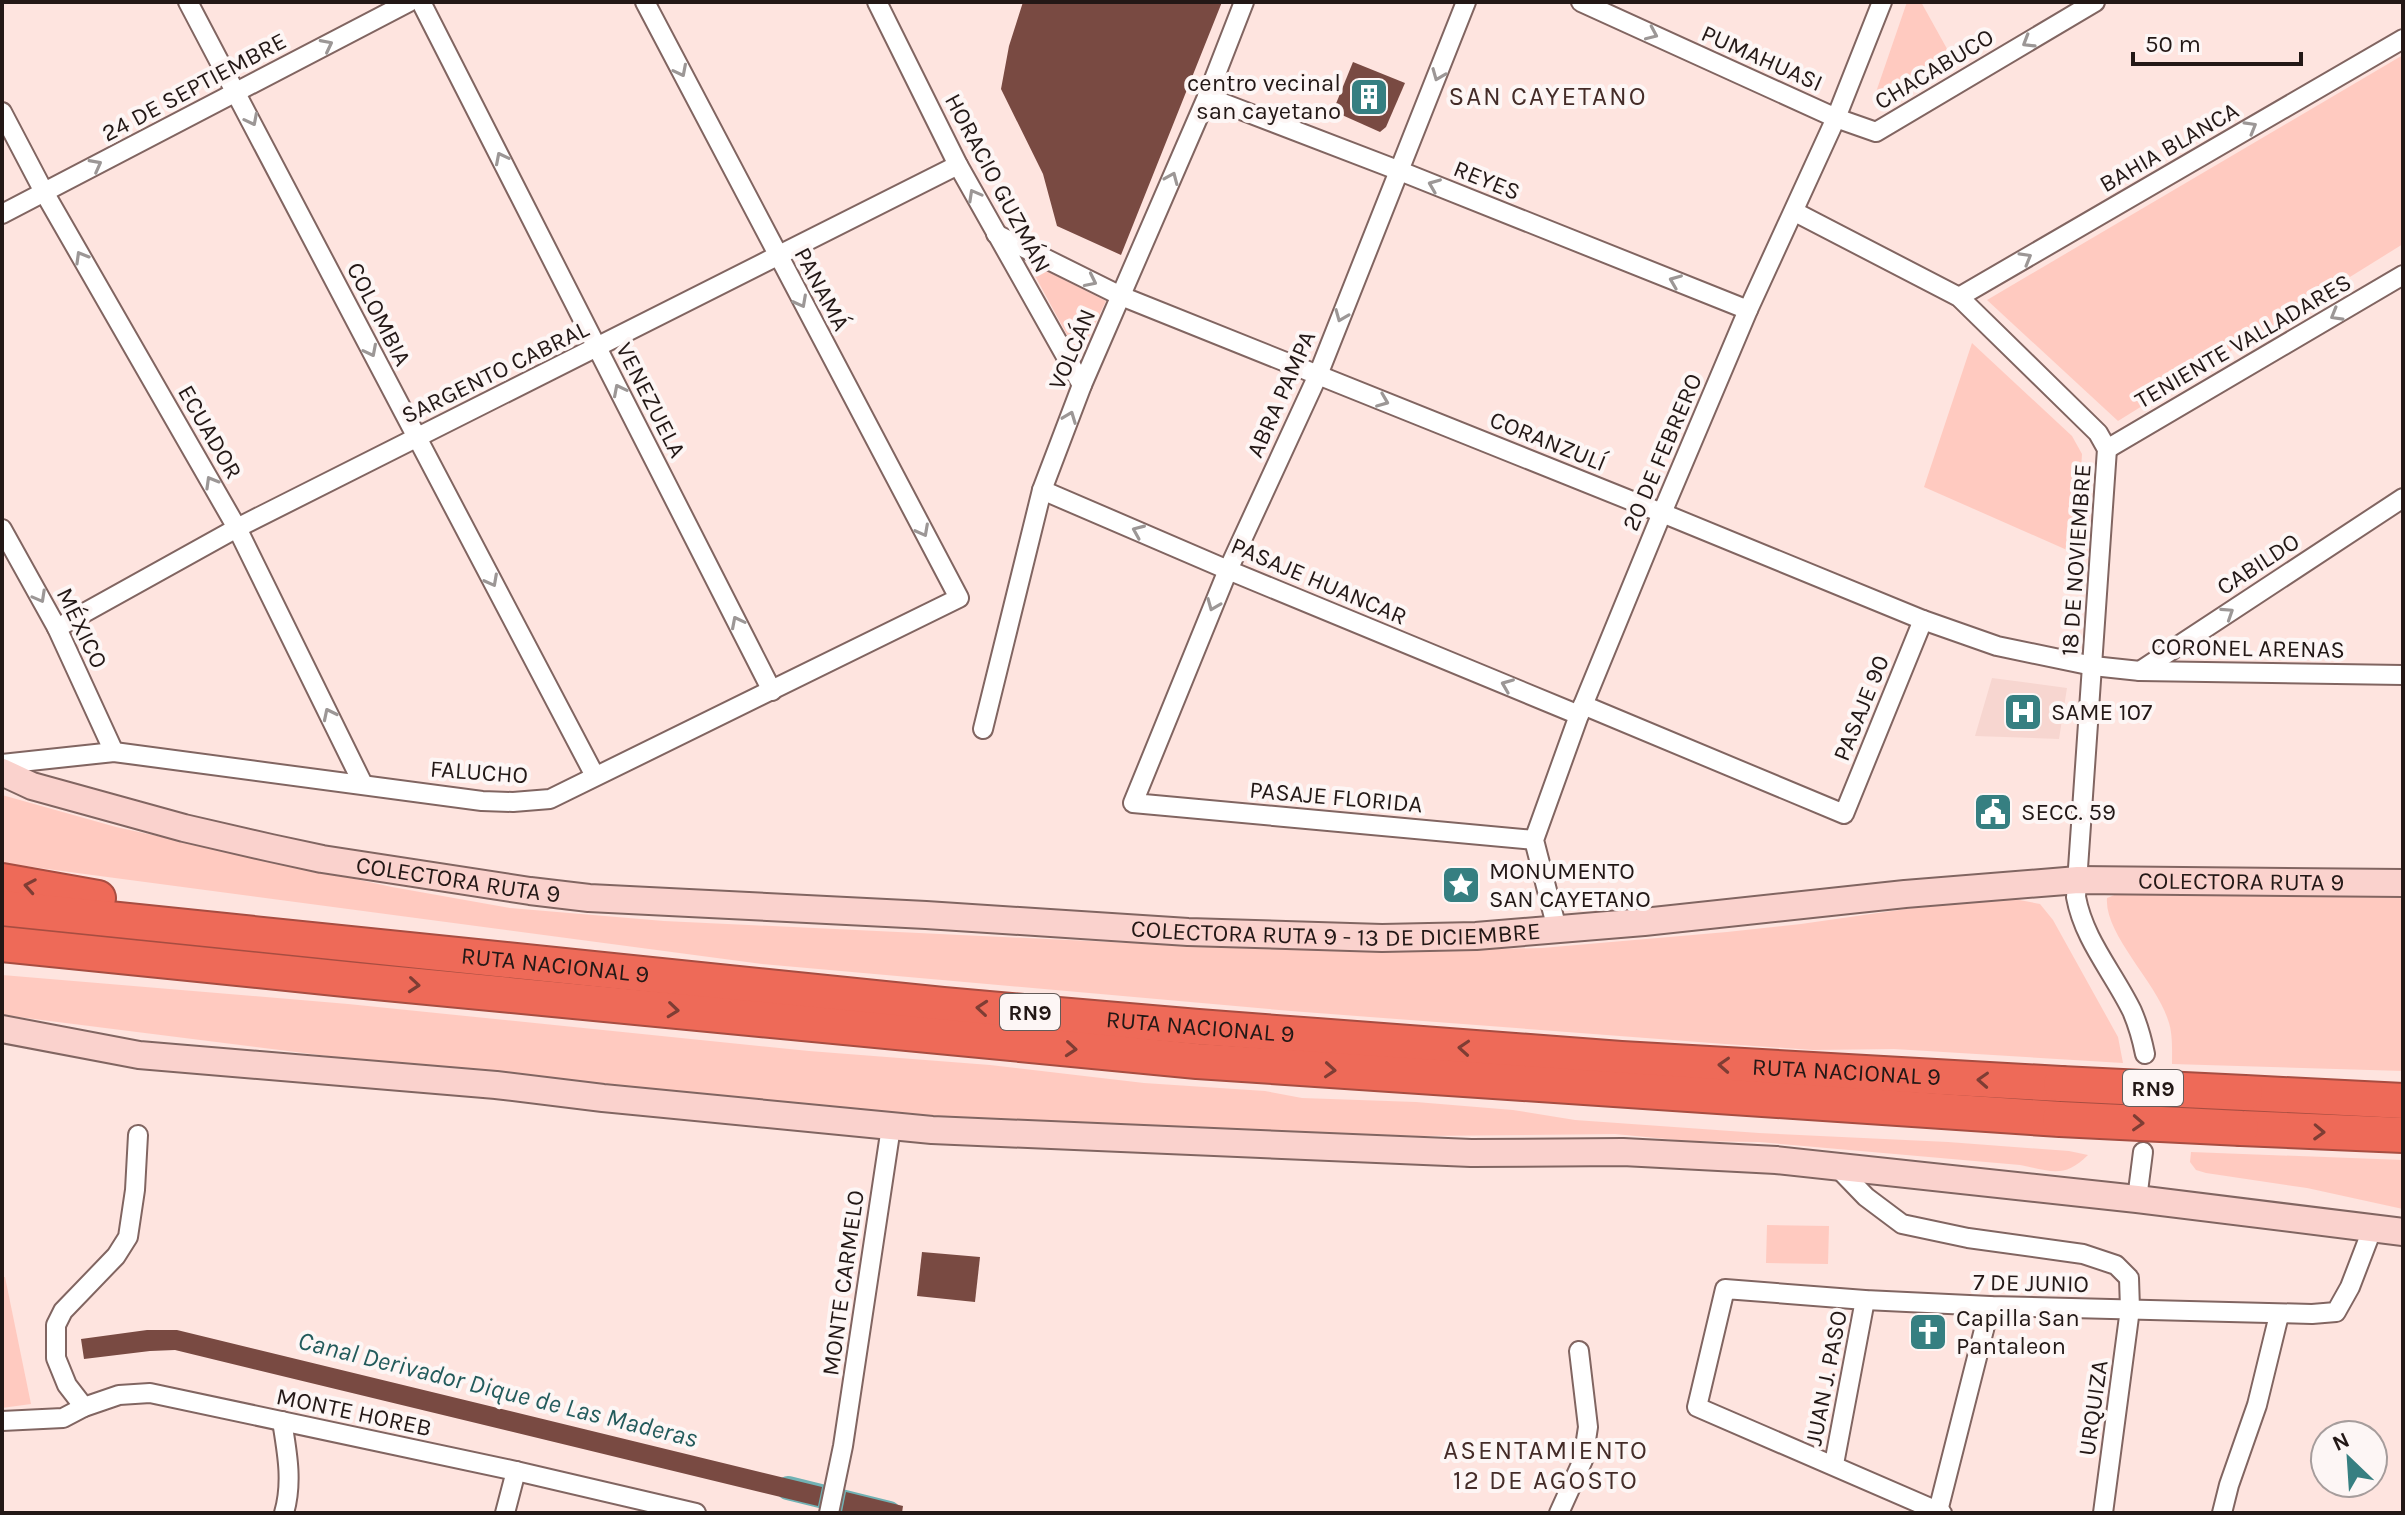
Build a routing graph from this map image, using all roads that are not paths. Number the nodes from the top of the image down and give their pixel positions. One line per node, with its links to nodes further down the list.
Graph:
1 (188, 2): 12 (street, COLOMBIA)
2 (409, 2): 12 (street, 24 DE SEPTIEMBRE, one-way to 2)
3 (421, 2): 27 (street, VENEZUELA, one-way to 3)
4 (645, 2): 22 (street, PANAMÁ, one-way to 22)
5 (877, 2): 16 (street, HORACIO GUZMÁN)
6 (1244, 2): 13 (street, VOLCÁN)
7 (1466, 2): 17 (street, ABRA PAMPA, one-way to 17)
8 (1581, 2): 15 (street, PUMAHUASI, one-way to 15)
9 (1882, 2): 15 (street, 20 DE FEBRERO)
10 (2095, 2): 15 (street, CHACABUCO, one-way to 15)
11 (2403, 39): 25 (street, BAHIA BLANCA, one-way to 11)
12 (237, 91): 18 (street, 24 DE SEPTIEMBRE, one-way to 12); 30 (street, COLOMBIA, one-way to 30)
13 (1207, 97): 17 (street, REYES); 24 (street, VOLCÁN, one-way to 13)
14 (2, 112): 18 (street, ECUADOR)
15 (1836, 118): 19 (street, 20 DE FEBRERO)
16 (958, 165): 21 (street, HORACIO GUZMÁN, one-way to 16); 22 (street, SARGENTO CABRAL)
17 (1400, 171): 26 (street, REYES, one-way to 17); 28 (street, ABRA PAMPA, one-way to 28)
18 (44, 192): 20 (street, 24 DE SEPTIEMBRE); 35 (street, ECUADOR, one-way to 18)
19 (1795, 212): 25 (street, 18 DE NOVIEMBRE); 26 (street, 20 DE FEBRERO)
20 (2, 214)
21 (996, 234): 24 (street, CORANZULÍ, one-way to 24); 29 (street, HORACIO GUZMÁN)
22 (777, 257): 27 (street, SARGENTO CABRAL); 38 (street, PANAMÁ, one-way to 38)
23 (2403, 275): 31 (street, TENIENTE VALLADARES, one-way to 31)
24 (1121, 296): 28 (street, CORANZULÍ); 29 (street, VOLCÁN)
25 (1959, 297): 31 (street, 18 DE NOVIEMBRE)
26 (1748, 310): 34 (street, 20 DE FEBRERO)
27 (598, 348): 30 (street, SARGENTO CABRAL); 44 (street, VENEZUELA, one-way to 27)
28 (1318, 375): 34 (street, CORANZULÍ, one-way to 34); 37 (street, ABRA PAMPA)
29 (1082, 385): 32 (street, VOLCÁN, one-way to 29)
30 (416, 437): 35 (street, SARGENTO CABRAL); 50 (street, COLOMBIA, one-way to 50)
31 (2107, 449): 41 (street, 18 DE NOVIEMBRE)
32 (1042, 490): 37 (street, PASAJE HUANCAR, one-way to 32); 46 (street, VOLCÁN)
33 (2403, 498): 42 (street, CABILDO, one-way to 33)
34 (1662, 513): 39 (street, CORANZULÍ); 45 (street, 20 DE FEBRERO)
35 (237, 528): 40 (street, SARGENTO CABRAL); 51 (street, ECUADOR, one-way to 35)
36 (2, 529): 40 (street, MÉXICO, one-way to 40)
37 (1228, 570): 45 (street, PASAJE HUANCAR, one-way to 37); 52 (street, ABRA PAMPA, one-way to 52)
38 (959, 598): 44 (street, FALUCHO)
39 (1923, 620): 41 (street, CORANZULÍ); 53 (street, PASAJE 90)
40 (57, 628): 47 (street, MÉXICO)
41 (2093, 666): 42 (street, CORONEL ARENAS); 55 (street, 18 DE NOVIEMBRE)
42 (2140, 671): 43 (street, CORONEL ARENAS)
43 (2403, 675)
44 (772, 691): 50 (street, FALUCHO)
45 (1581, 710): 53 (street, PASAJE HUANCAR); 54 (street, 20 DE FEBRERO)
46 (983, 729)
47 (114, 752): 48 (street, FALUCHO); 51 (street, FALUCHO)
48 (2, 764)
49 (2, 772): 59 (street, COLECTORA RUTA 9)
50 (595, 776): 51 (street, FALUCHO)
51 (363, 784)
52 (1133, 803): 54 (street, PASAJE FLORIDA)
53 (1844, 814)
54 (1534, 840): 60 (street)
55 (2078, 880): 57 (street, COLECTORA RUTA 9); 60 (street, COLECTORA RUTA 9 - 13 DE DICIEMBRE); 66 (street, 18 DE NOVIEMBRE)
56 (2, 881): 61 (highway, one-way to 56)
57 (2403, 883)
58 (2, 908): 61 (highway, RUTA NACIONAL 9 / RN9)
59 (926, 915): 60 (street, COLECTORA RUTA 9 - 13 DE DICIEMBRE)
60 (1557, 929)
61 (326, 941): 67 (highway, RUTA NACIONAL 9 / RN9, one-way to 61, bridge)
62 (2, 944): 64 (highway, RUTA NACIONAL 9 / RN9)
63 (2, 960): 64 (highway)
64 (355, 980): 70 (highway, RUTA NACIONAL 9 / RN9, one-way to 70, bridge)
65 (2, 1029): 68 (street)
66 (2145, 1054)
67 (2403, 1101)
68 (891, 1127): 72 (street); 86 (street, MONTE CARMELO)
69 (138, 1135): 81 (street)
70 (2403, 1135)
71 (2143, 1152): 73 (street)
72 (1838, 1168): 73 (street); 78 (street, URQUIZA)
73 (2137, 1199): 74 (street)
74 (2373, 1227): 75 (street); 79 (street, 7 DE JUNIO)
75 (2403, 1232)
76 (1865, 1300): 77 (street, 7 DE JUNIO); 84 (street, JUAN J. PASO); 84 (street, 7 DE JUNIO)
77 (1990, 1306): 78 (street, 7 DE JUNIO); 87 (street)
78 (2130, 1309): 79 (street, 7 DE JUNIO); 92 (street, URQUIZA)
79 (2279, 1315): 93 (street)
80 (1579, 1351): 91 (street)
81 (84, 1407): 82 (street, MONTE HOREB); 83 (street, MONTE HOREB)
82 (2, 1421)
83 (282, 1421): 85 (street, MONTE HOREB); 88 (street)
84 (1834, 1464): 87 (street)
85 (516, 1471): 89 (street); 90 (street, MONTE HOREB)
86 (829, 1512)
87 (1940, 1512)
88 (284, 1513)
89 (505, 1513)
90 (696, 1513)
91 (1559, 1513)
92 (2103, 1513)
93 (2222, 1513)

